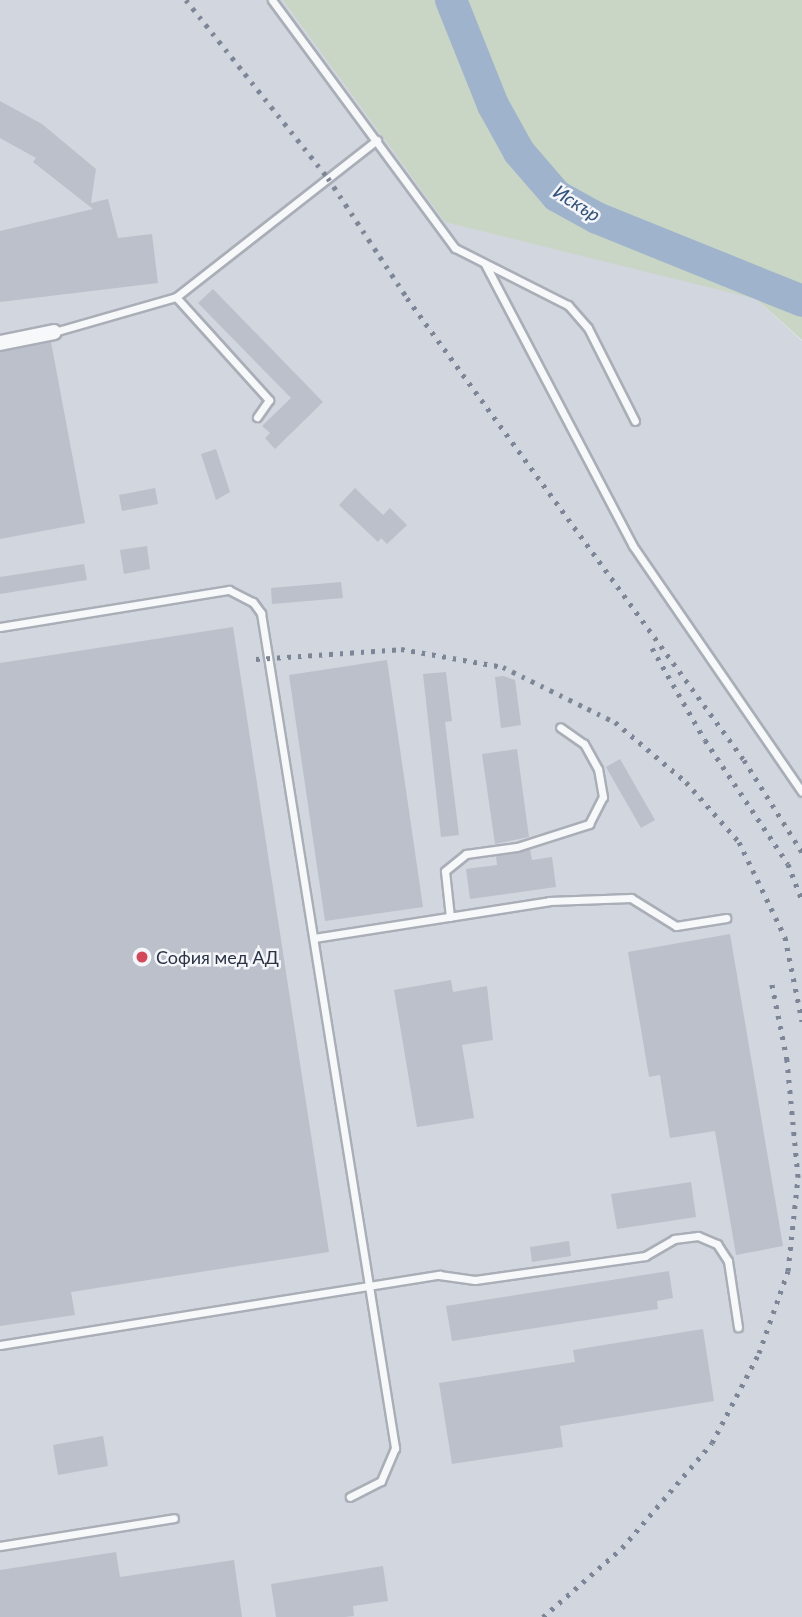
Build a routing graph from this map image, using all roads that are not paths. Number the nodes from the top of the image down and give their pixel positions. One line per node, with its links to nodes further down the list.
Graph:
1 (272, 0): 2 (lane)
2 (377, 140): 3 (lane); 4 (lane)
3 (485, 264): 8 (lane); 11 (lane)
4 (176, 297): 5 (lane); 7 (lane)
5 (54, 331): 6 (street)
6 (0, 343)
7 (257, 417)
8 (635, 421)
9 (0, 627): 14 (lane)
10 (560, 727): 12 (lane)
11 (802, 792)
12 (450, 917): 13 (lane); 14 (lane)
13 (726, 918)
14 (314, 938): 15 (lane)
15 (370, 1286): 16 (lane); 17 (lane); 18 (lane)
16 (738, 1327)
17 (0, 1345)
18 (350, 1497)
19 (174, 1518): 20 (lane)
20 (0, 1546)

